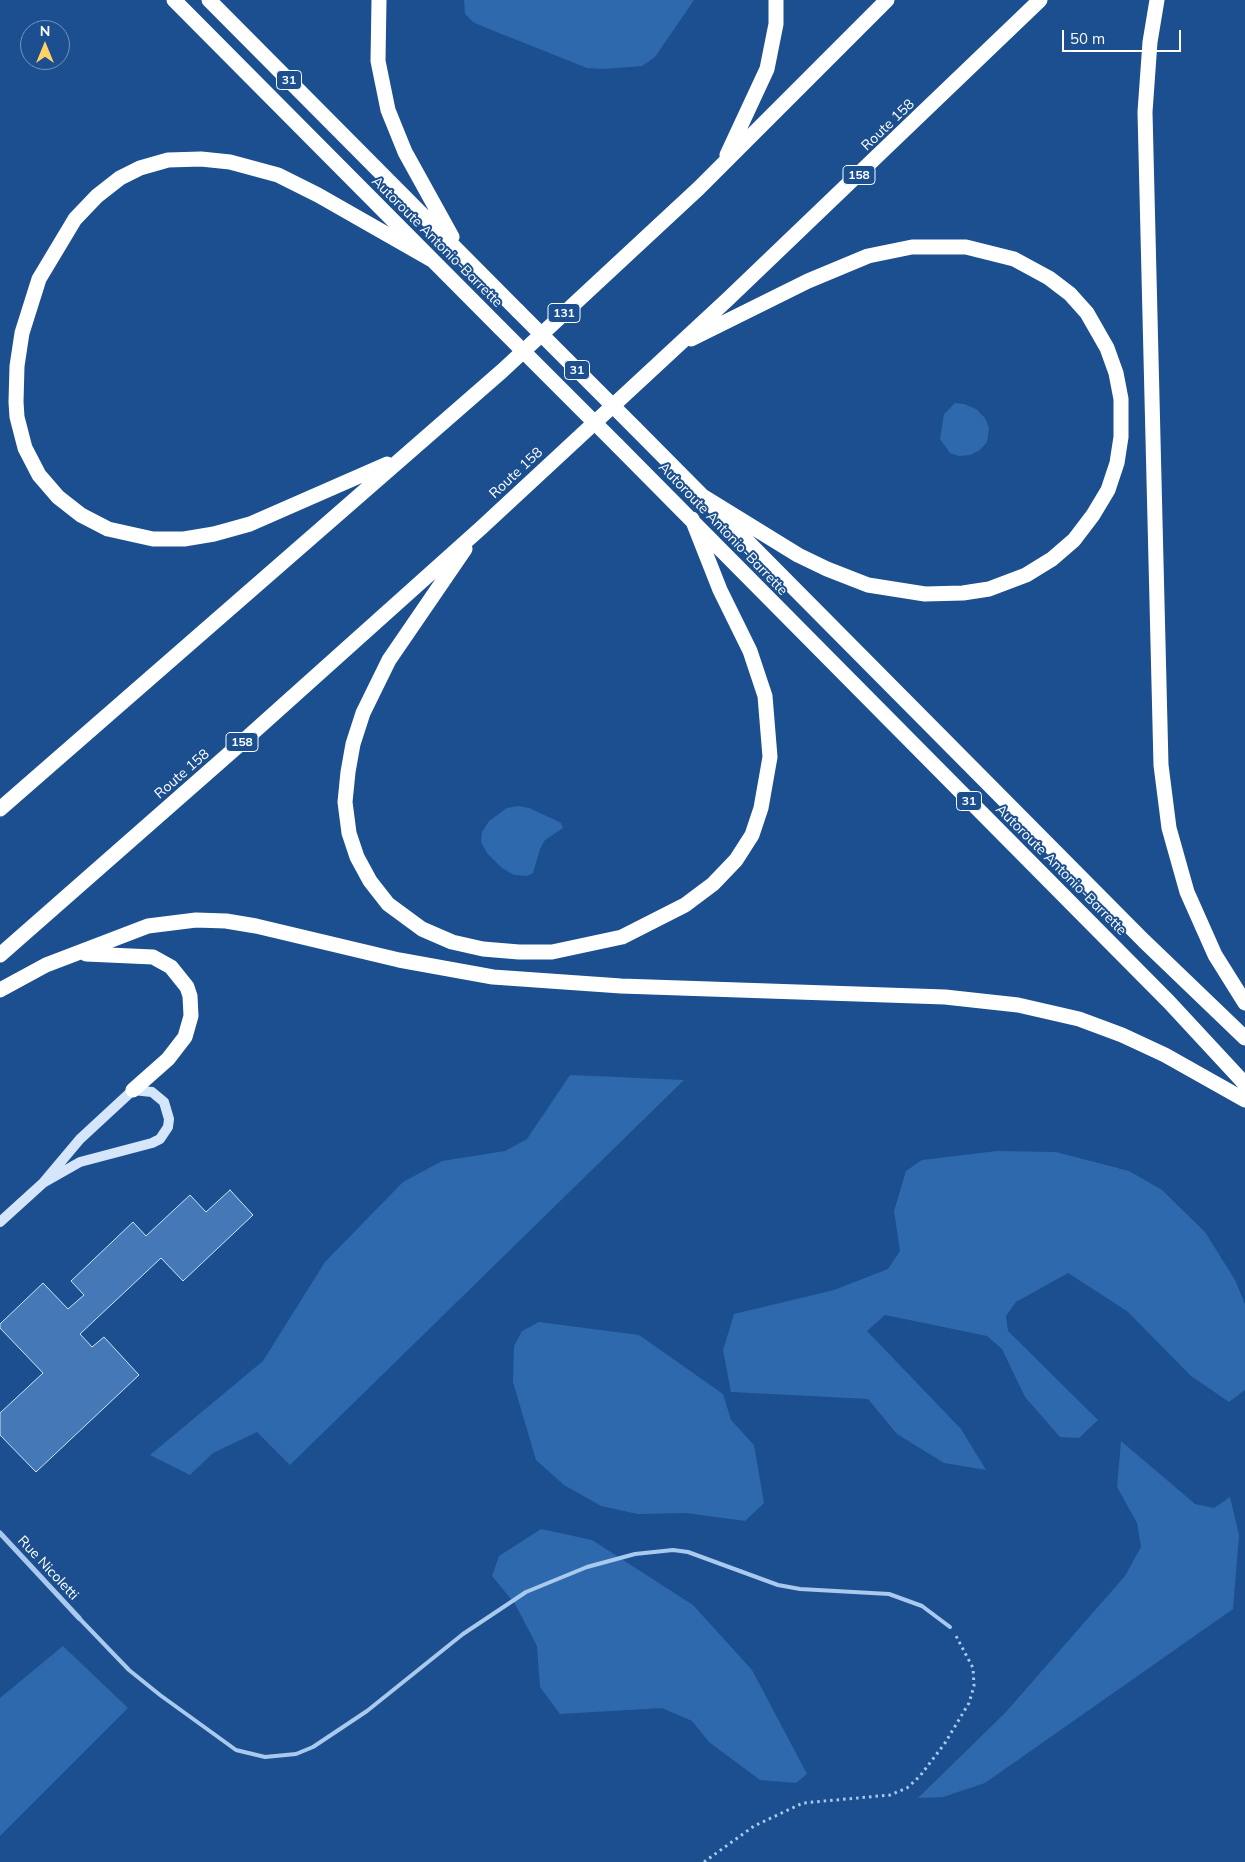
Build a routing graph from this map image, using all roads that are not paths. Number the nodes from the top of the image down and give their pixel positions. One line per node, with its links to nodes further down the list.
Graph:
1 (174, 0): 10 (highway, Autoroute Antonio-Barrette / 31)
2 (209, 0): 9 (highway, Autoroute Antonio-Barrette / 31)
3 (379, 0): 9 (highway)
4 (776, 0): 8 (highway)
5 (888, 0): 8 (highway, 131)
6 (1040, 0): 11 (highway, Route 158 / 158)
7 (1157, 0): 20 (highway)
8 (723, 163): 12 (highway, 131)
9 (460, 252): 13 (highway, Autoroute Antonio-Barrette / 31, bridge)
10 (432, 260): 12 (highway); 14 (highway, Autoroute Antonio-Barrette / 31, bridge)
11 (676, 346): 13 (highway); 15 (highway, Route 158 / 158)
12 (400, 459): 16 (highway)
13 (699, 494): 21 (highway, Autoroute Antonio-Barrette / 31)
14 (692, 519): 15 (highway); 22 (highway, Autoroute Antonio-Barrette / 31)
15 (481, 528): 18 (highway, Route 158 / 158)
16 (0, 809)
17 (80, 953): 19 (highway); 23 (highway); 24 (highway)
18 (0, 955)
19 (0, 990)
20 (1245, 1003)
21 (1245, 1038)
22 (1245, 1084)
23 (133, 1090): 25 (street); 25 (street)
24 (1245, 1100)
25 (43, 1183): 26 (street)
26 (0, 1222)
27 (0, 1533): 28 (street, Rue Nicoletti)
28 (78, 1618): 29 (lane)
29 (950, 1627)

